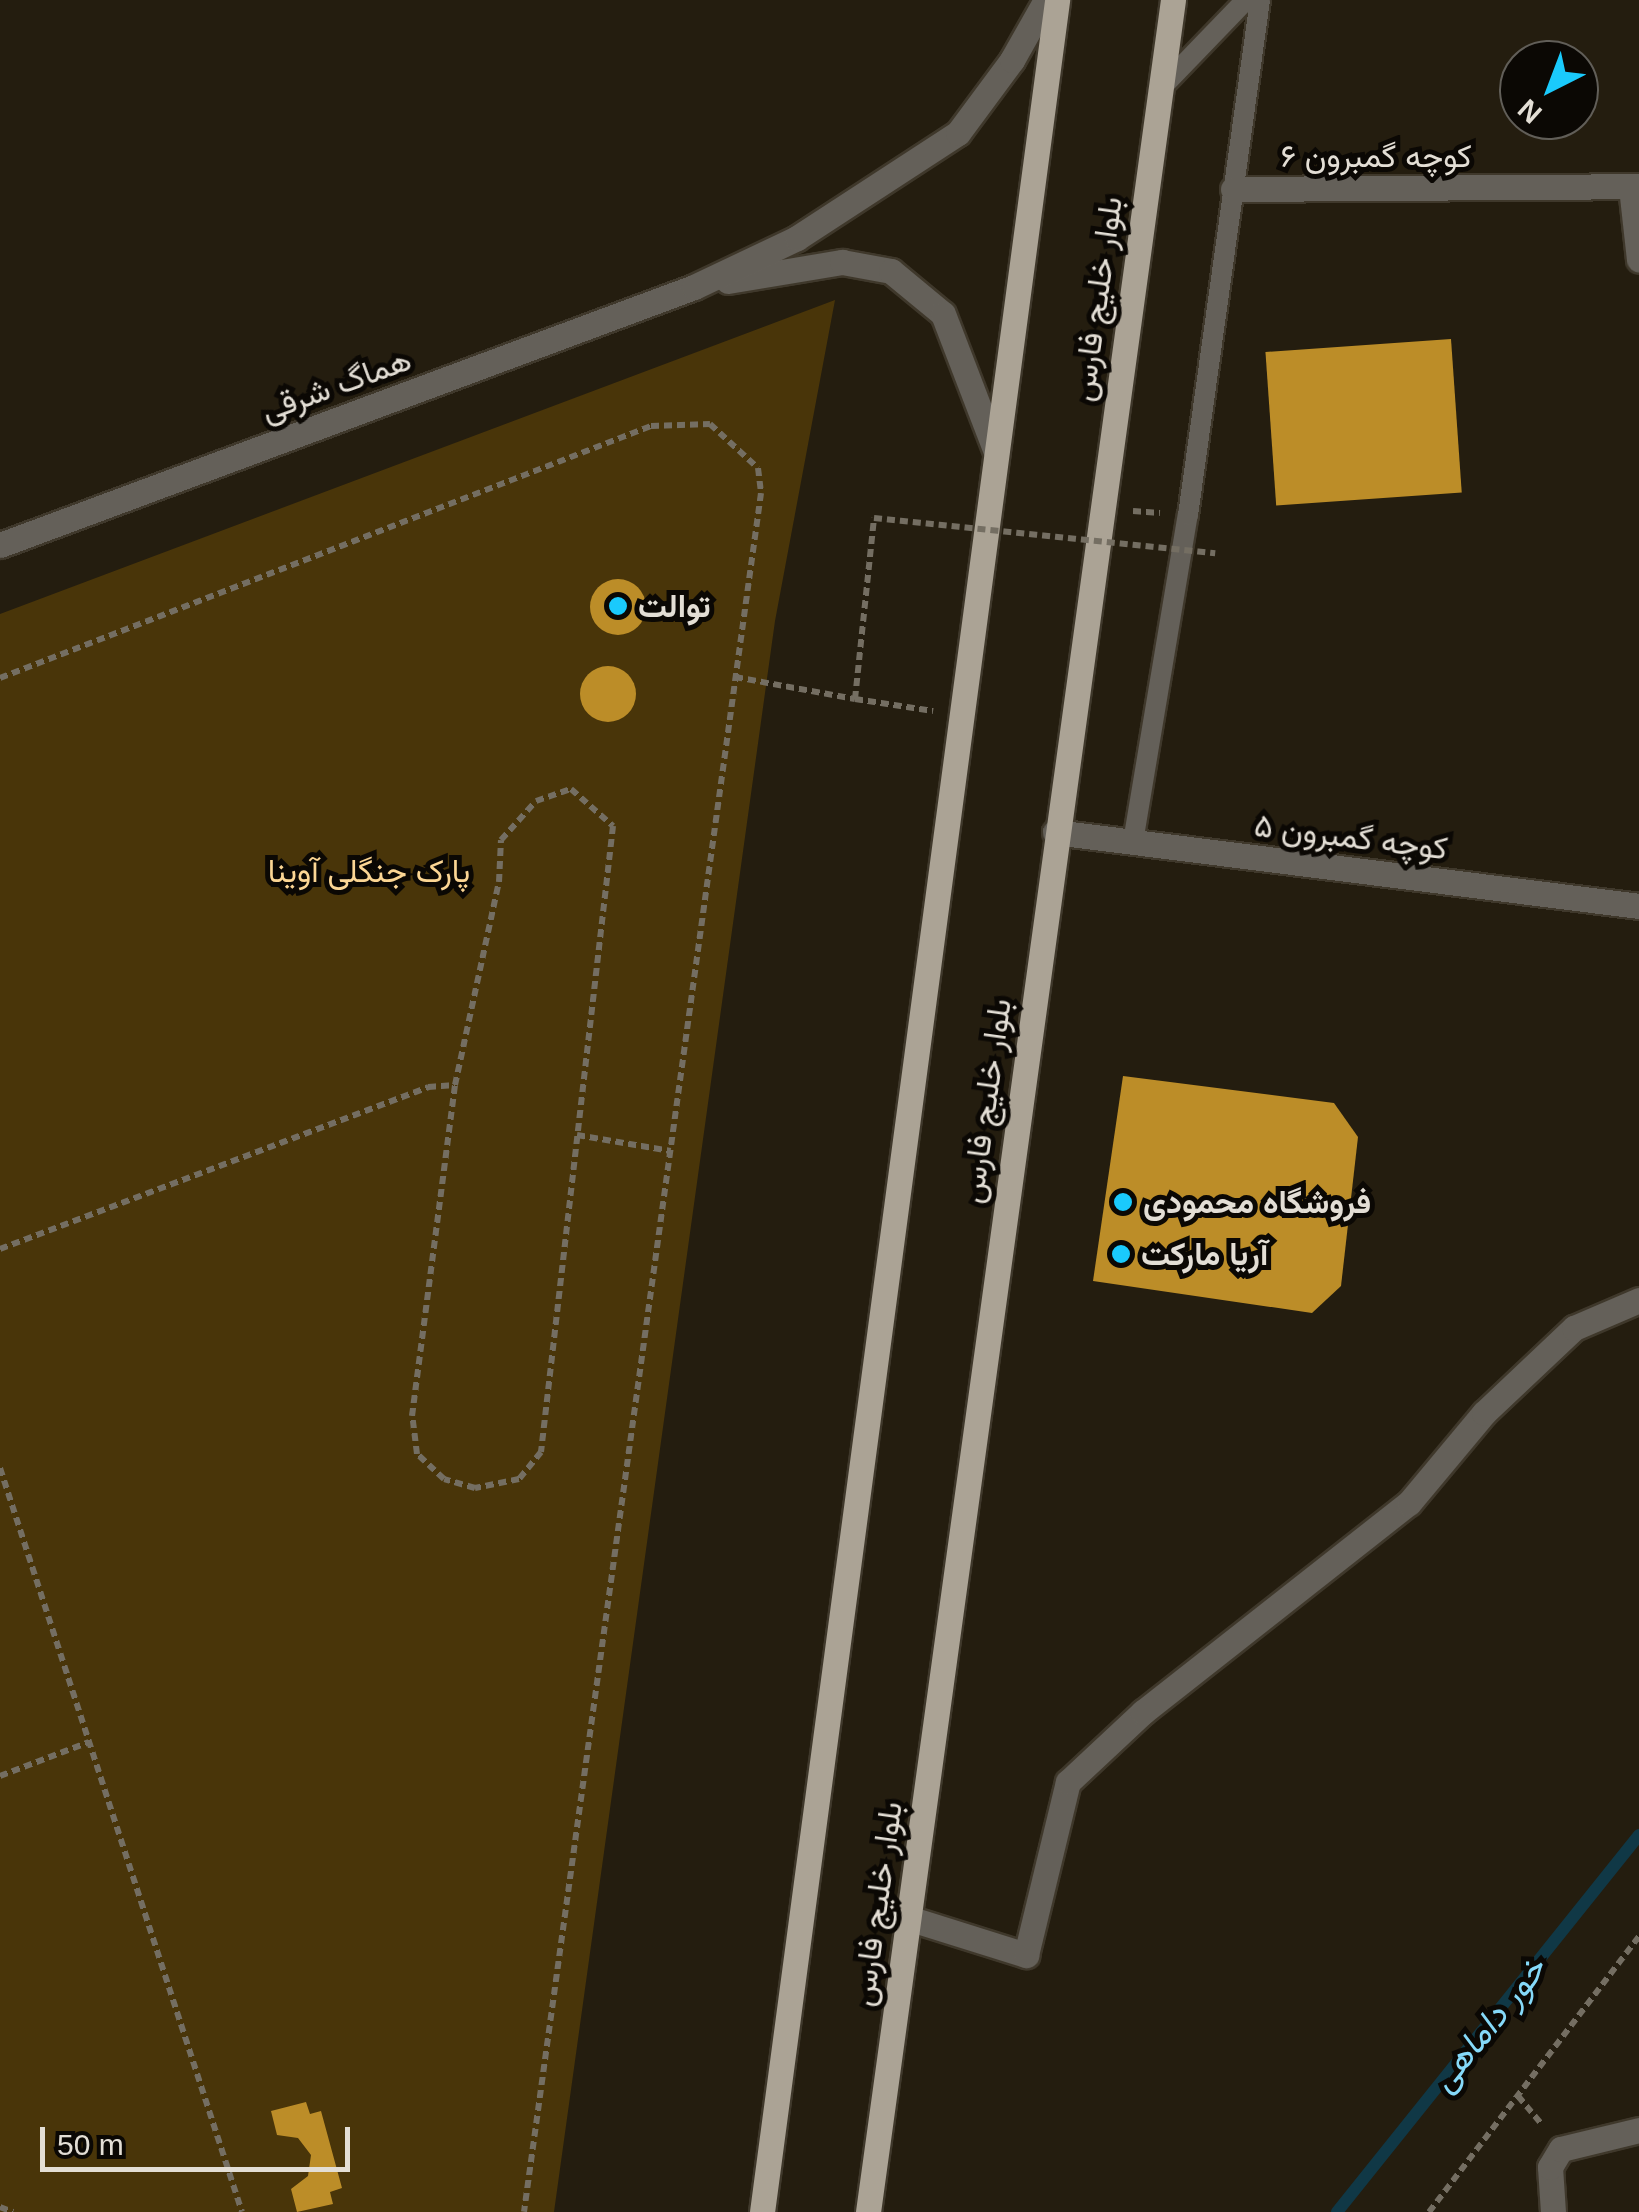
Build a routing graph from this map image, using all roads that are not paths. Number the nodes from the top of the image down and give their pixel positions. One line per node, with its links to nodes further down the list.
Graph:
1 (1046, 0): 10 (street, هماگ شرقی)
2 (1057, 0): 11 (main road)
3 (1173, 0): 6 (main road, بلوار خلیج فارس)
4 (1246, 0): 6 (lane)
5 (1260, 0): 8 (lane)
6 (1160, 90): 13 (main road, بلوار خلیج فارس)
7 (1635, 187): 8 (street, کوچه گمبرون ۶); 9 (street)
8 (1233, 189): 14 (lane)
9 (1639, 260)
10 (694, 287): 11 (street, هماگ شرقی); 12 (street, هماگ شرقی)
11 (996, 452): 19 (main road)
12 (0, 545)
13 (1055, 832): 14 (street, کوچه گمبرون ۵); 17 (main road, بلوار خلیج فارس)
14 (1132, 842): 15 (street, کوچه گمبرون ۵)
15 (1639, 906)
16 (1639, 1300): 17 (street)
17 (908, 1918): 20 (main road, بلوار خلیج فارس)
18 (1639, 2130): 21 (street)
19 (762, 2212)
20 (868, 2212)
21 (1554, 2212)

